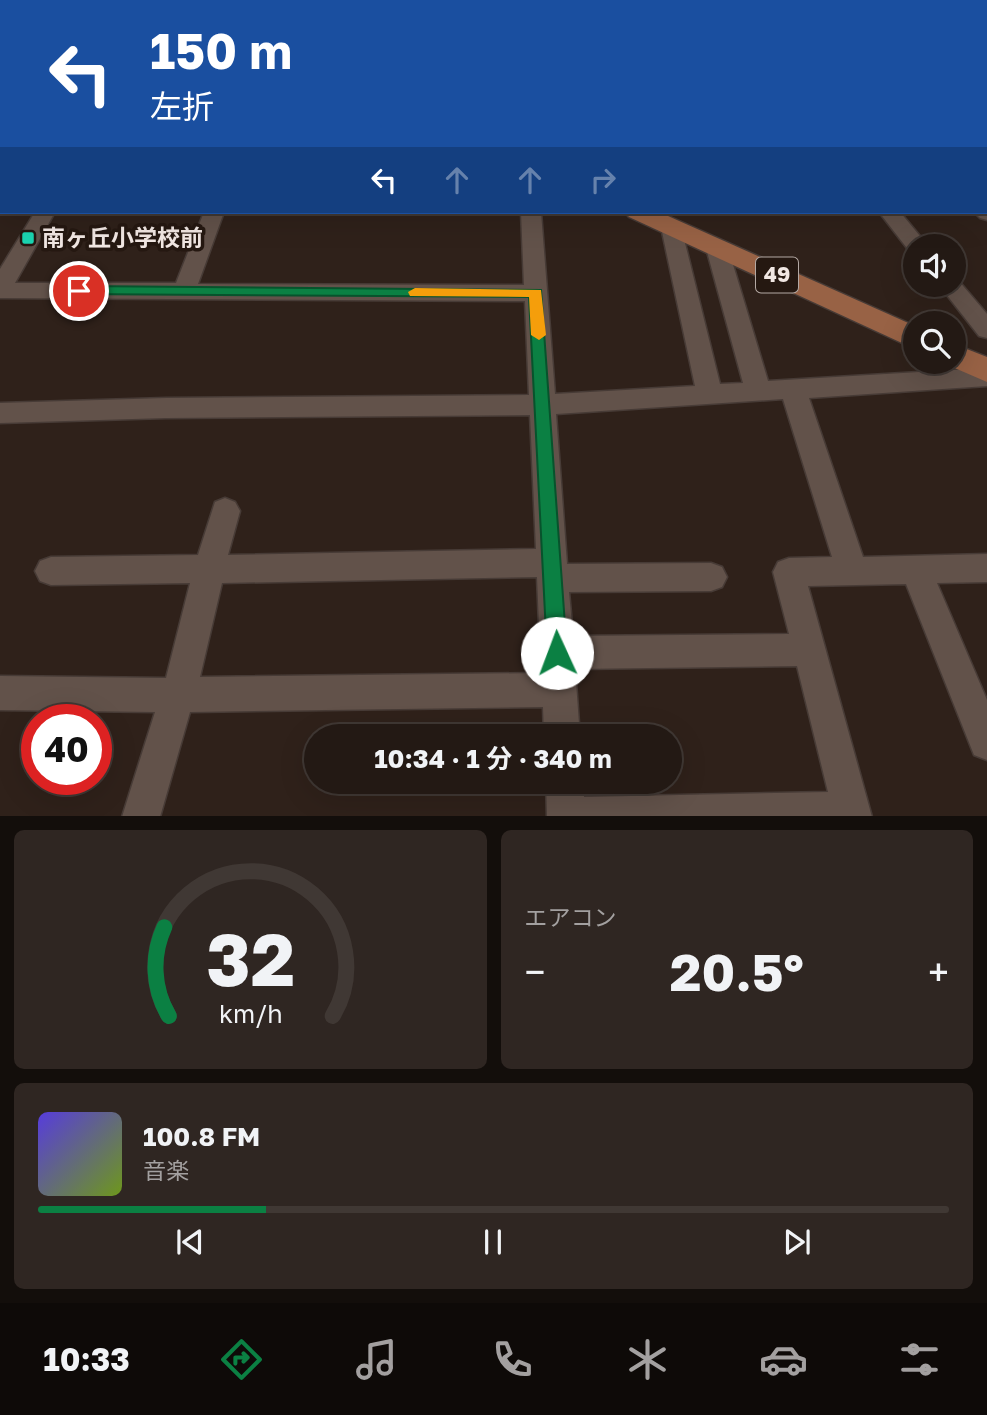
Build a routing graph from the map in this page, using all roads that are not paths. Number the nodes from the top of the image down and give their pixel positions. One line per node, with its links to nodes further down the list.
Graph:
1 (45, 214): 9 (street)
2 (213, 214): 10 (street)
3 (531, 214): 11 (street)
4 (643, 214): 6 (main road, 49)
5 (891, 214): 7 (street)
6 (671, 226): 8 (main road, 49); 20 (street)
7 (907, 234)
8 (717, 248): 14 (main road, 49); 19 (street)
9 (0, 289): 10 (street)
10 (184, 292): 11 (street)
11 (536, 293): 21 (street)
12 (960, 297): 13 (street)
13 (987, 330)
14 (903, 333)
15 (966, 360): 16 (main road)
16 (987, 370)
17 (987, 377): 18 (street)
18 (793, 389): 19 (street); 27 (street)
19 (758, 391): 20 (street)
20 (710, 394): 21 (street)
21 (542, 405): 22 (street); 29 (street)
22 (0, 413)
23 (225, 511): 26 (street)
24 (915, 568): 25 (street); 27 (street); 36 (street)
25 (987, 568)
26 (209, 569): 28 (street); 29 (street); 35 (street)
27 (852, 570): 31 (street)
28 (51, 571)
29 (552, 571): 30 (street); 32 (street)
30 (710, 577)
31 (810, 650): 32 (street); 40 (street)
32 (557, 653): 33 (street)
33 (559, 690): 35 (street); 37 (street)
34 (0, 693): 35 (street)
35 (176, 695): 41 (street)
36 (979, 702): 38 (street)
37 (561, 724)
38 (987, 741)
39 (565, 794): 42 (street)
40 (853, 814): 42 (street)
41 (141, 816)
42 (566, 816)

